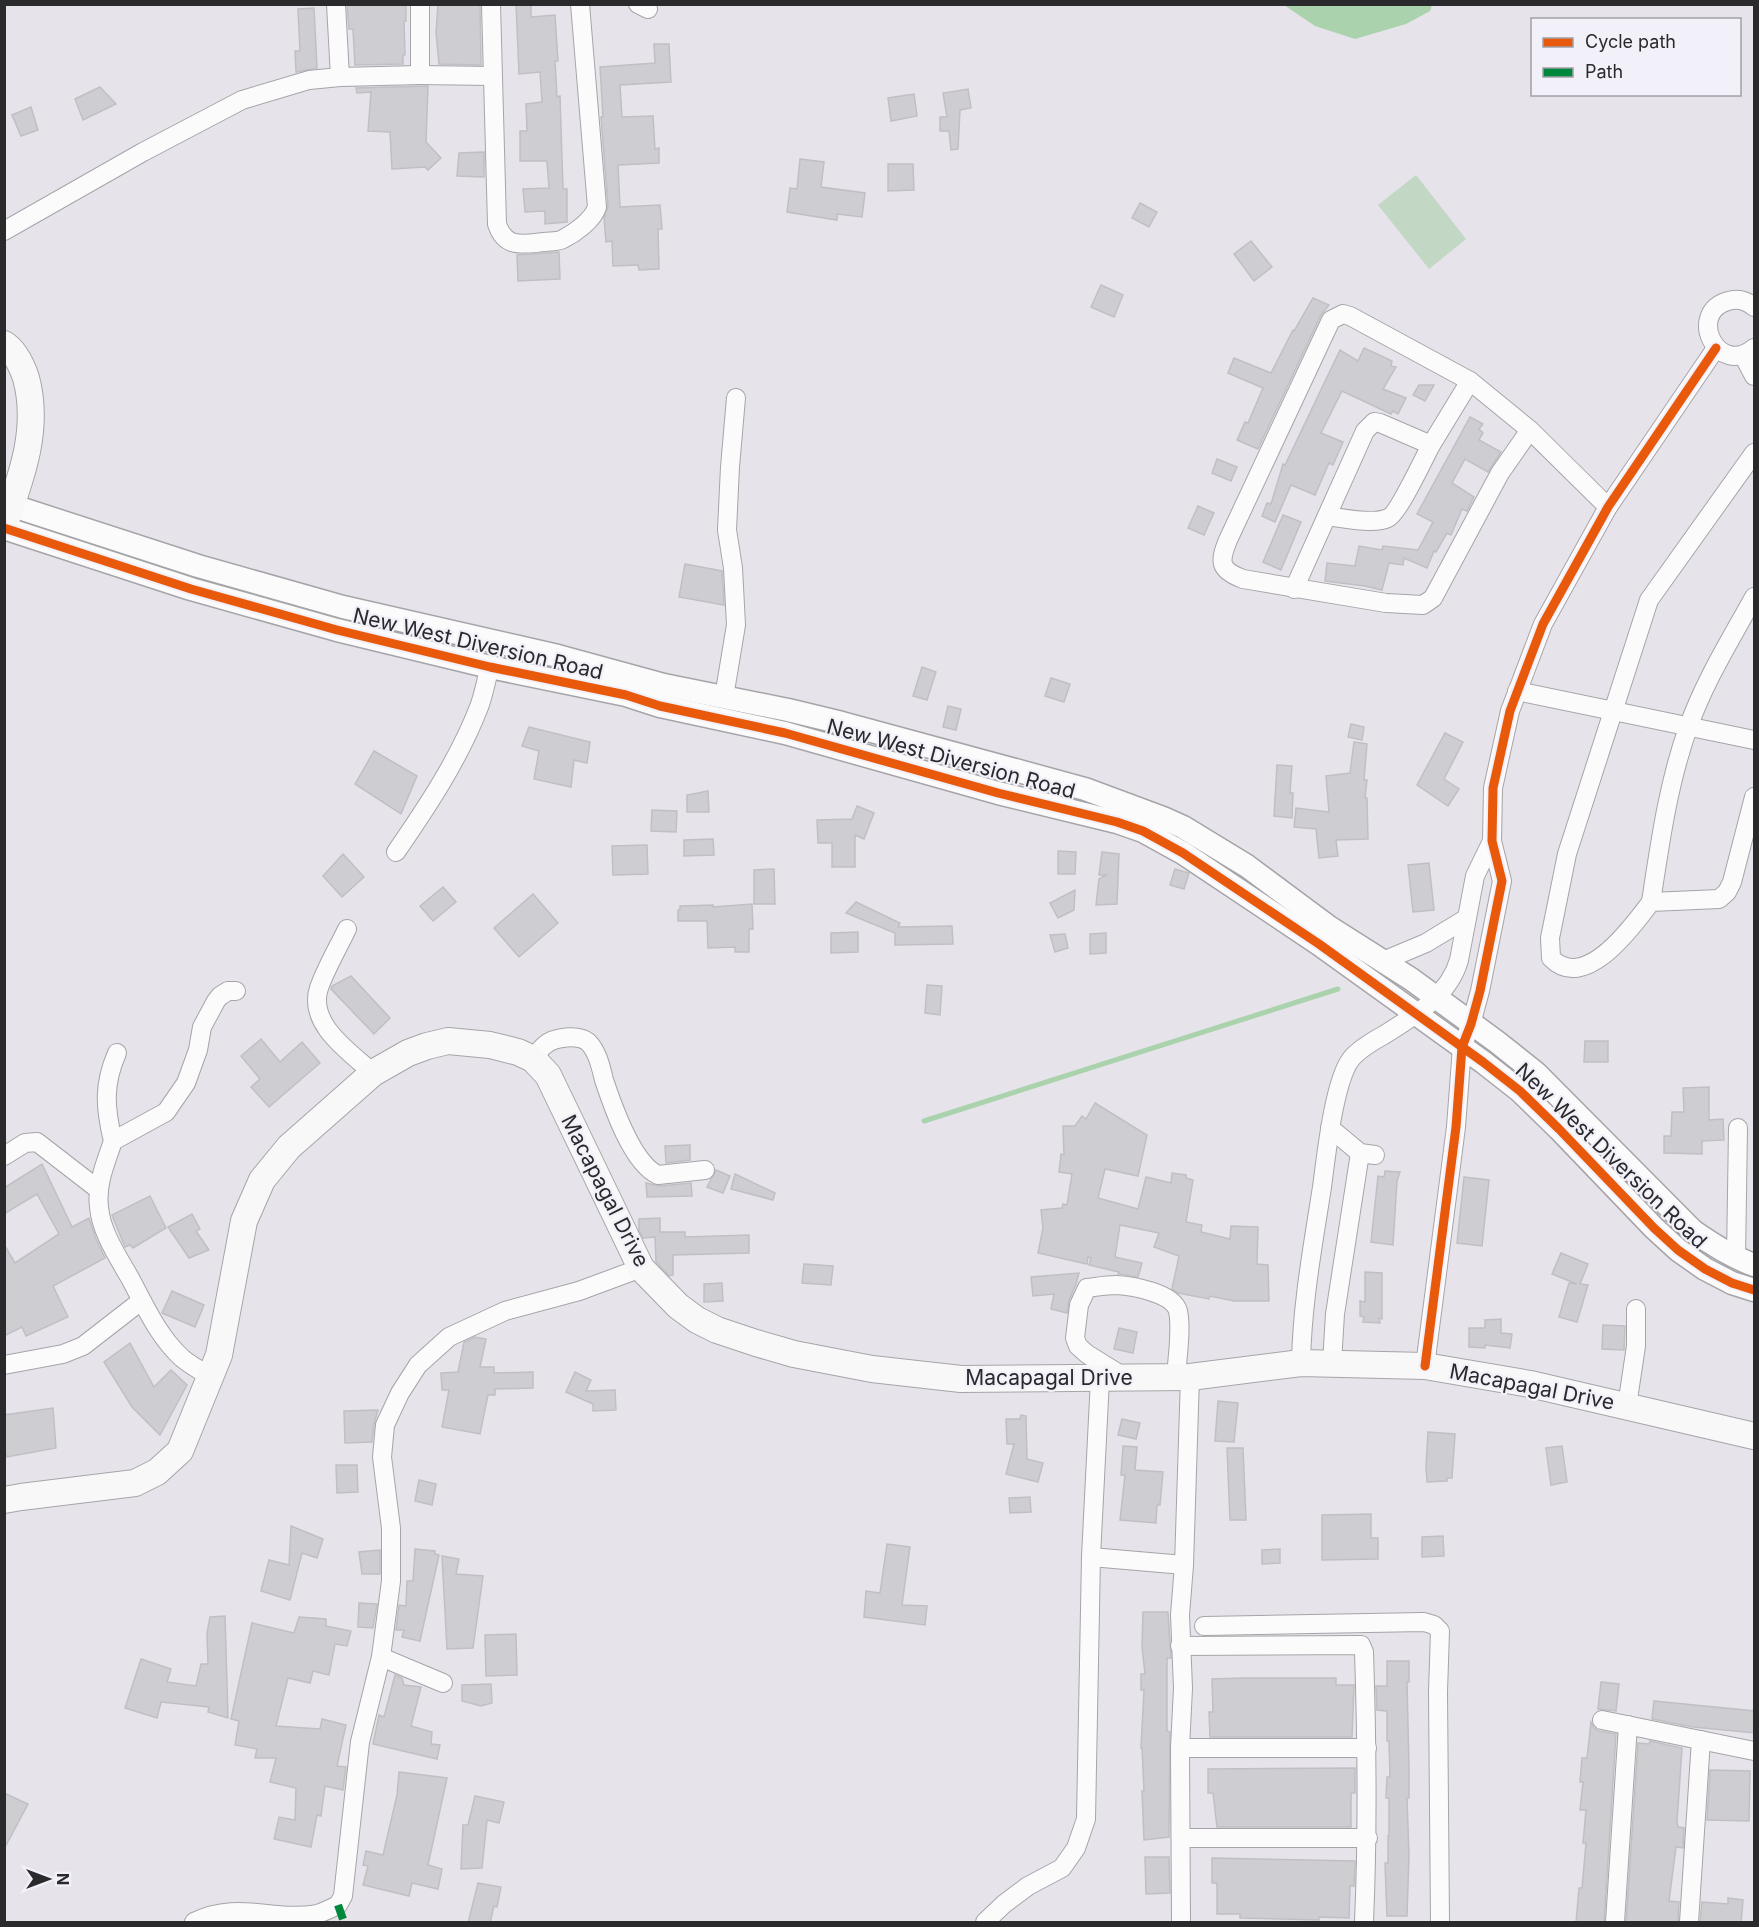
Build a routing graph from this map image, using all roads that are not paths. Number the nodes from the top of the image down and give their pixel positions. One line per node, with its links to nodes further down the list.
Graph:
1 (336, 4): 7 (street)
2 (420, 4): 5 (street)
3 (491, 4): 6 (street)
4 (580, 4): 6 (street)
5 (420, 75): 6 (street); 7 (street)
6 (492, 76)
7 (340, 77): 8 (street)
8 (4, 231)
9 (1755, 307): 11 (street)
10 (4, 344): 20 (main road)
11 (1716, 348): 12 (street); 19 (street)
12 (1749, 351): 13 (street)
13 (1755, 376)
14 (1470, 381): 16 (street); 17 (street); 22 (street)
15 (736, 398): 26 (street)
16 (1530, 430): 19 (street); 22 (street)
17 (1431, 445): 21 (street); 21 (street)
18 (1755, 453): 27 (street)
19 (1608, 507): 25 (street)
20 (6, 516): 24 (street, New West Diversion Road); 26 (street, New West Diversion Road)
21 (1327, 516): 22 (street)
22 (1294, 589)
23 (1755, 597): 28 (street)
24 (490, 667): 32 (street); 41 (street, New West Diversion Road)
25 (1517, 691): 27 (street); 31 (street)
26 (724, 698): 38 (street, New West Diversion Road)
27 (1613, 711): 28 (street); 33 (street)
28 (1688, 726): 29 (street); 33 (street)
29 (1755, 740)
30 (1755, 797): 33 (street)
31 (1492, 841): 34 (street); 37 (street)
32 (396, 852)
33 (1651, 902)
34 (1467, 918): 36 (street); 38 (street)
35 (347, 929): 46 (street)
36 (1464, 938): 37 (street); 40 (street)
37 (1491, 943): 42 (street)
38 (1383, 961): 40 (street, New West Diversion Road)
39 (236, 991): 49 (street)
40 (1436, 997): 41 (street); 42 (street, New West Diversion Road)
41 (1418, 1014): 43 (street, New West Diversion Road); 47 (street)
42 (1471, 1024): 43 (street); 53 (street, New West Diversion Road)
43 (1462, 1047): 55 (street, New West Diversion Road); 63 (street)
44 (117, 1053): 49 (street)
45 (532, 1059): 46 (main road, Macapagal Drive); 51 (street); 54 (main road, Macapagal Drive)
46 (373, 1073): 64 (main road, Macapagal Drive)
47 (1330, 1128): 57 (street); 59 (street)
48 (1738, 1128): 53 (street)
49 (113, 1141): 52 (street)
50 (4, 1156): 52 (street)
51 (705, 1170)
52 (99, 1190): 56 (street)
53 (1745, 1262)
54 (640, 1268): 66 (main road, Macapagal Drive); 75 (street)
55 (1755, 1290)
56 (141, 1301): 62 (street); 64 (street)
57 (1304, 1309): 59 (street); 60 (street)
58 (1636, 1309): 68 (street)
59 (1335, 1314): 61 (street)
60 (1301, 1363): 61 (main road, Macapagal Drive); 65 (main road, Macapagal Drive)
61 (1332, 1363): 63 (main road, Macapagal Drive)
62 (4, 1365)
63 (1425, 1366): 68 (main road, Macapagal Drive)
64 (209, 1376): 70 (main road, Macapagal Drive)
65 (1183, 1377): 67 (main road, Macapagal Drive); 67 (street); 72 (street)
66 (1100, 1379): 67 (main road, Macapagal Drive); 71 (street)
67 (1127, 1379)
68 (1627, 1406): 69 (main road, Macapagal Drive)
69 (1755, 1436)
70 (4, 1500)
71 (1091, 1557): 72 (street); 86 (street)
72 (1184, 1565): 74 (street)
73 (1204, 1626): 89 (street)
74 (1180, 1647): 80 (street); 81 (street)
75 (381, 1656): 76 (street); 85 (street)
76 (443, 1683)
77 (1602, 1720): 78 (street)
78 (1628, 1725): 79 (street); 90 (street)
79 (1701, 1740): 82 (street); 91 (street)
80 (1180, 1748): 81 (street); 83 (street)
81 (1367, 1748): 84 (street)
82 (1755, 1751)
83 (1182, 1838): 84 (street); 87 (street)
84 (1368, 1838): 88 (street)
85 (194, 1923)
86 (985, 1923)
87 (1181, 1923)
88 (1364, 1923)
89 (1440, 1923)
90 (1615, 1923)
91 (1689, 1923)

